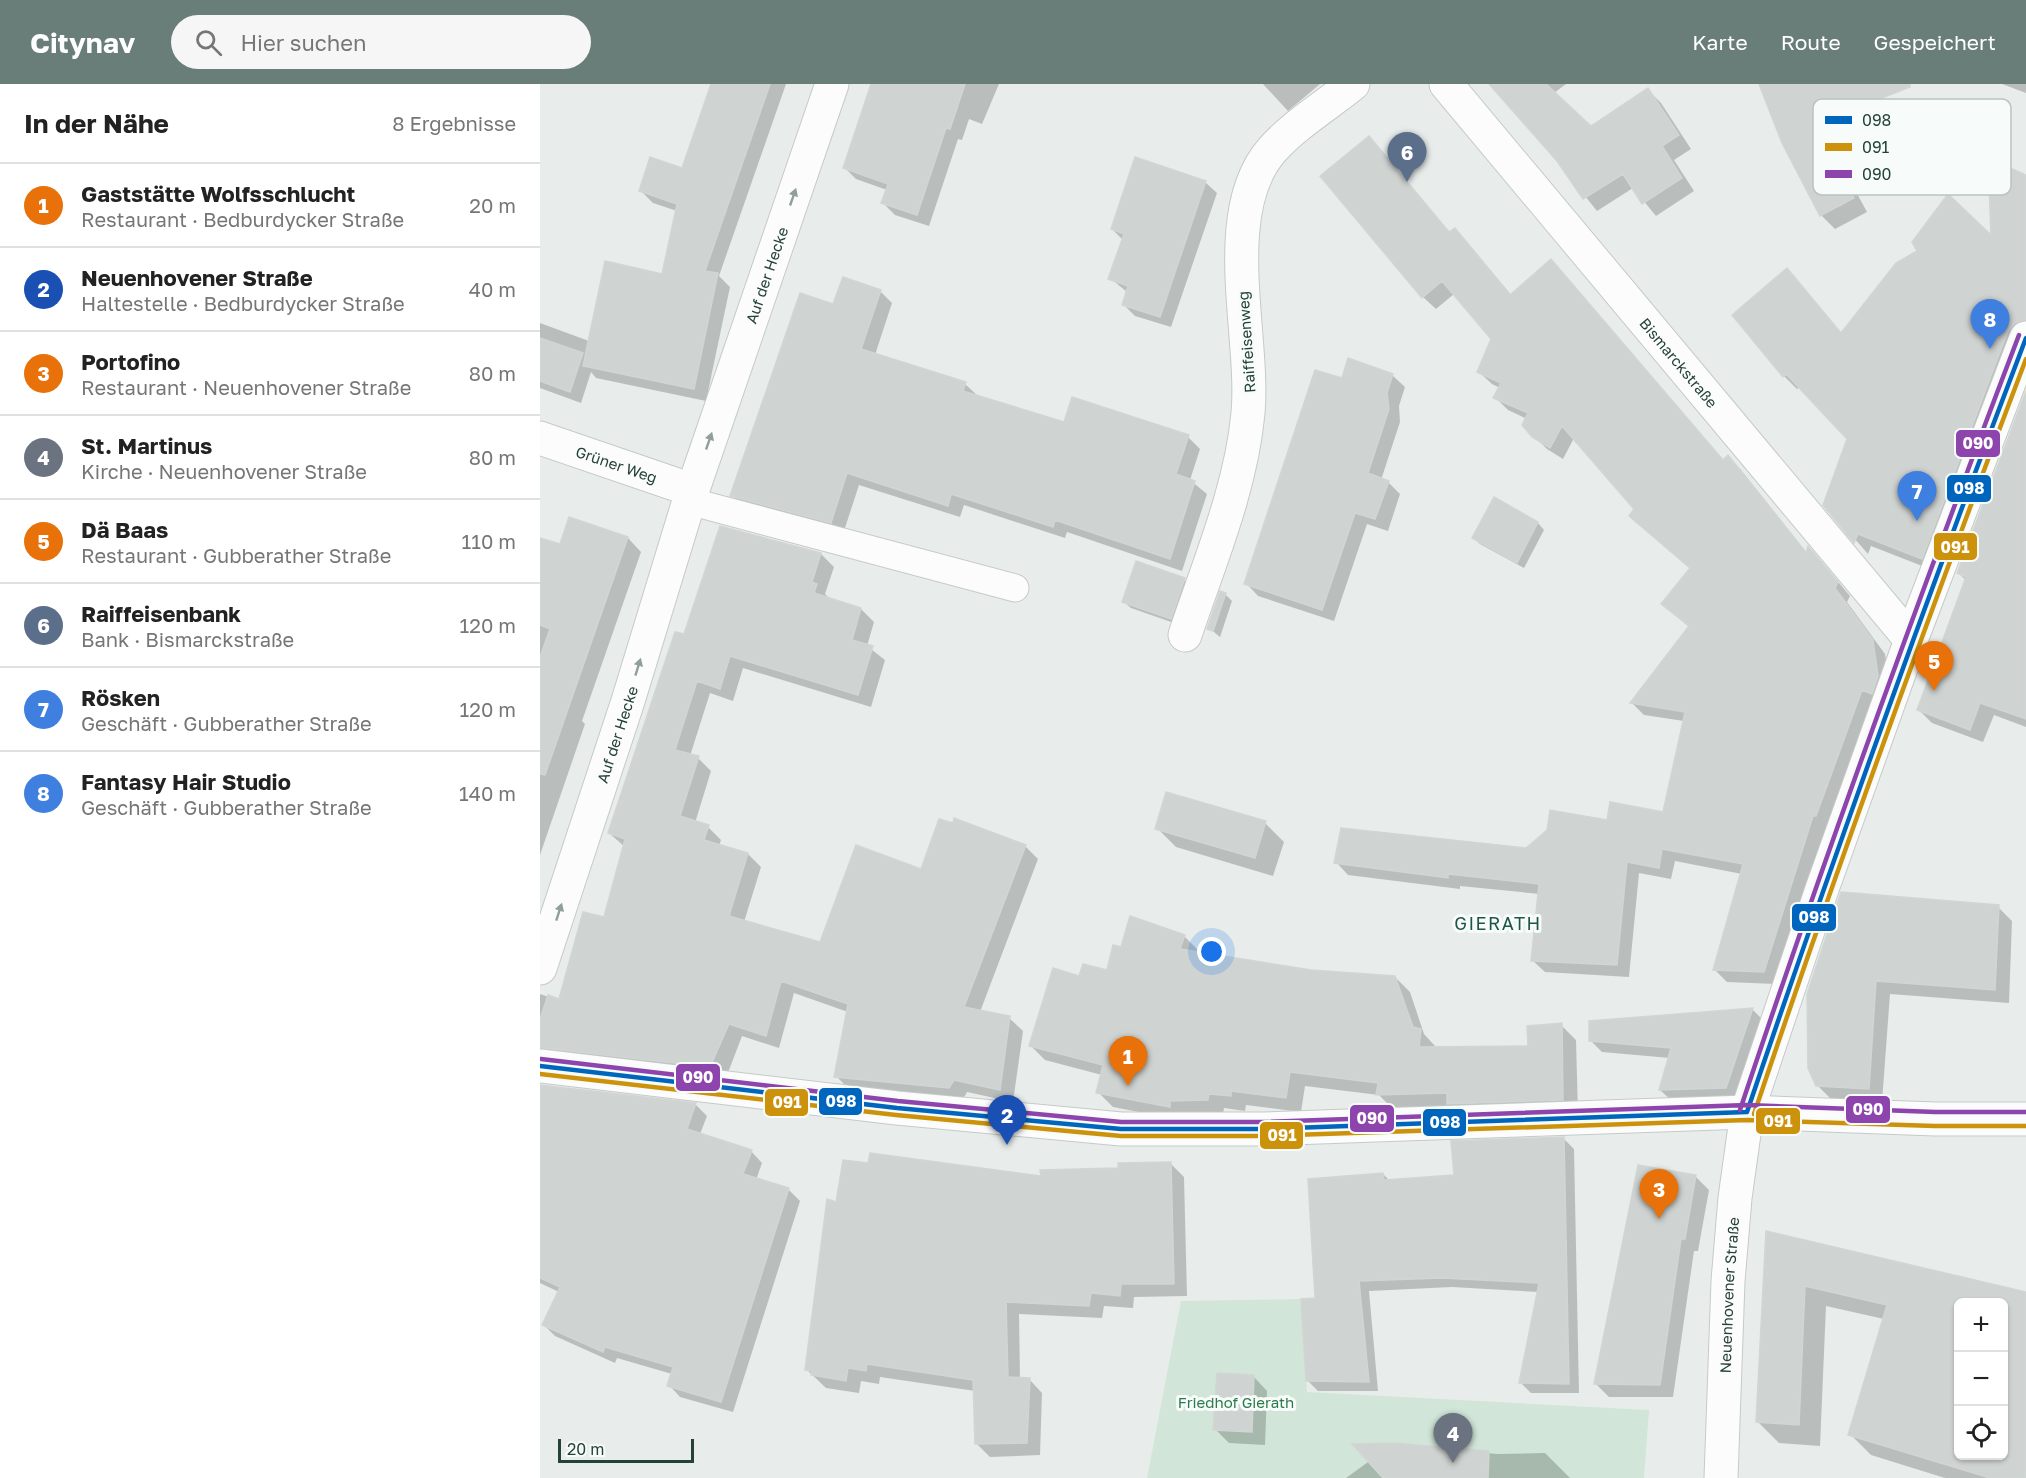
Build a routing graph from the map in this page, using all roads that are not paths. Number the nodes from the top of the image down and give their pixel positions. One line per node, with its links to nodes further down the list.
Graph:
1 (832, 84): 6 (street, Auf der Hecke, one-way to 1)
2 (1353, 84): 8 (street, Raiffeisenweg)
3 (1446, 84): 9 (street, Bismarckstraße)
4 (2026, 338): 9 (street, Neuenhovener Straße)
5 (540, 438): 6 (street, Grüner Weg)
6 (690, 495): 7 (lane); 10 (street, Auf der Hecke, one-way to 6)
7 (1015, 588)
8 (1185, 635)
9 (1911, 640): 12 (street, Neuenhovener Straße)
10 (540, 968)
11 (540, 1066): 12 (street)
12 (1747, 1112): 13 (street); 14 (street, Neuenhovener Straße)
13 (2026, 1119)
14 (1721, 1478)

